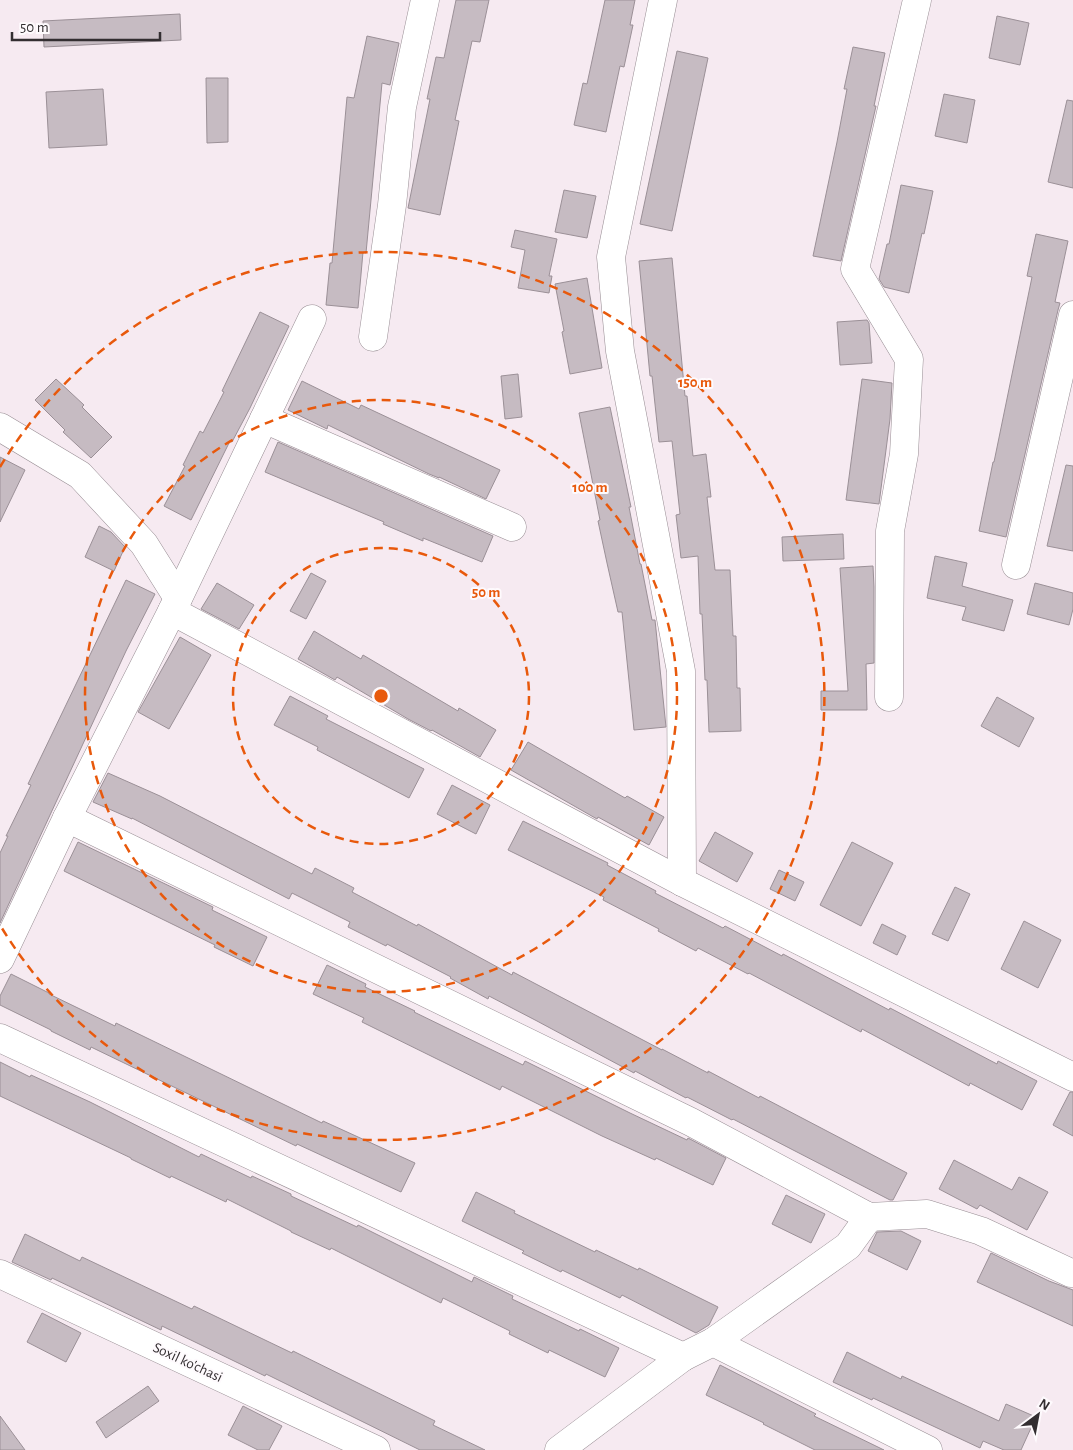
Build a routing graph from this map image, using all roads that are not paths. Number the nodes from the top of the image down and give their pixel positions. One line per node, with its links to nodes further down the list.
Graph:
1 (425, 0): 6 (street)
2 (663, 0): 14 (street)
3 (917, 0): 12 (street)
4 (1073, 314): 10 (street)
5 (312, 319): 7 (street)
6 (373, 337)
7 (264, 419): 9 (street); 11 (street)
8 (0, 427): 11 (street)
9 (512, 527)
10 (1016, 564)
11 (175, 604): 13 (street); 14 (street)
12 (889, 697)
13 (67, 818): 15 (street); 18 (street)
14 (682, 882): 17 (street)
15 (0, 959)
16 (0, 1038): 22 (street)
17 (1073, 1077)
18 (869, 1217): 19 (street); 21 (street)
19 (1071, 1273)
20 (0, 1274): 23 (street, Soxil ko'chasi)
21 (713, 1342): 22 (street); 25 (street)
22 (683, 1357): 24 (street)
23 (376, 1450)
24 (559, 1450)
25 (928, 1450)

